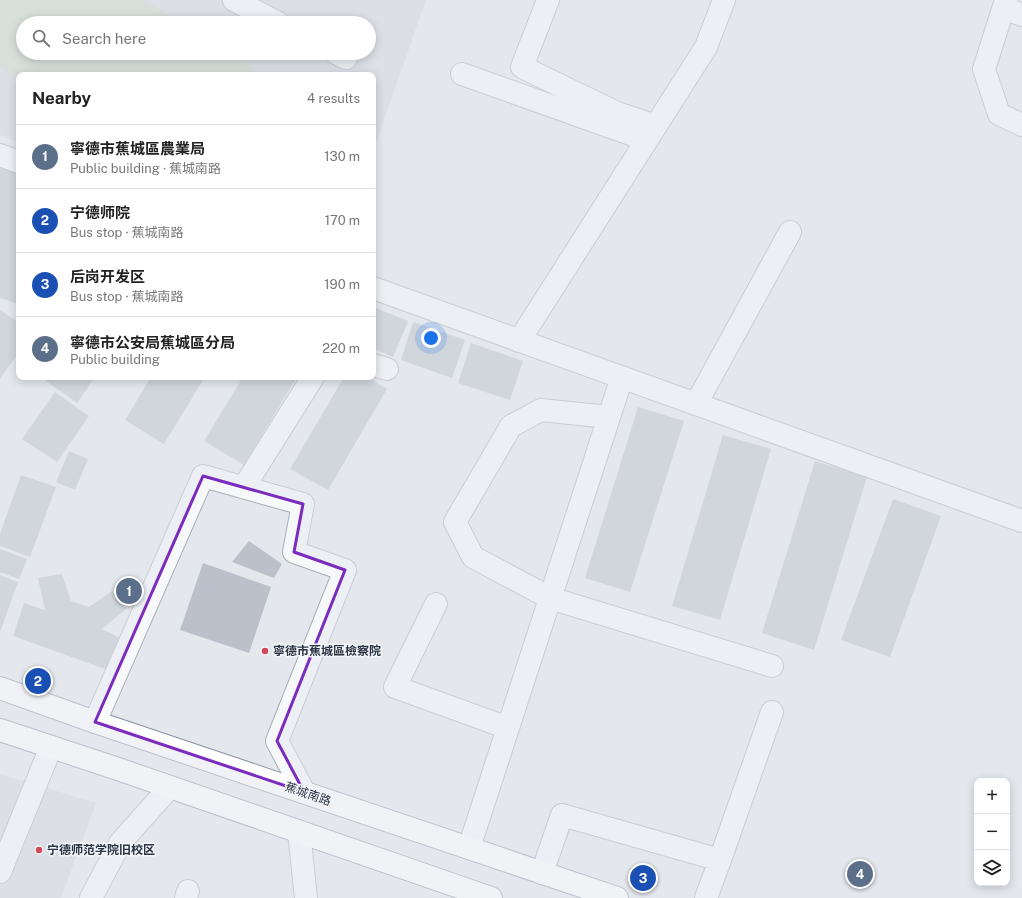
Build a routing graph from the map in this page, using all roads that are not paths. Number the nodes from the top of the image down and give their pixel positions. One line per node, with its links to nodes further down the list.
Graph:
1 (234, 0): 5 (street)
2 (548, 0): 8 (street)
3 (724, 0): 8 (street)
4 (1011, 8): 7 (street)
5 (265, 16)
6 (462, 74): 8 (street)
7 (1022, 125)
8 (651, 133): 13 (street)
9 (0, 155): 10 (street)
10 (16, 161)
11 (790, 232): 16 (street)
12 (376, 289): 13 (street)
13 (519, 341): 14 (street)
14 (622, 377): 16 (street); 17 (street)
15 (311, 380): 18 (street)
16 (696, 404): 19 (street)
17 (609, 417): 20 (street); 20 (street)
18 (244, 487): 25 (street); 30 (street)
19 (1022, 520)
20 (550, 598): 22 (street); 26 (street)
21 (436, 604): 26 (street)
22 (772, 666)
23 (0, 688): 25 (highway, 蕉城南路)
24 (772, 712): 33 (street)
25 (95, 722): 30 (highway, 蕉城南路)
26 (508, 728): 32 (street)
27 (0, 730): 28 (highway)
28 (51, 747): 29 (highway); 34 (street)
29 (170, 787): 31 (highway); 36 (street)
30 (304, 792): 32 (highway, 蕉城南路)
31 (299, 832): 37 (street); 38 (highway)
32 (468, 848): 35 (highway, 蕉城南路)
33 (720, 860): 35 (street); 40 (street)
34 (0, 872)
35 (542, 872): 39 (highway, 蕉城南路)
36 (91, 898)
37 (306, 898)
38 (491, 898)
39 (617, 898)
40 (706, 898)

